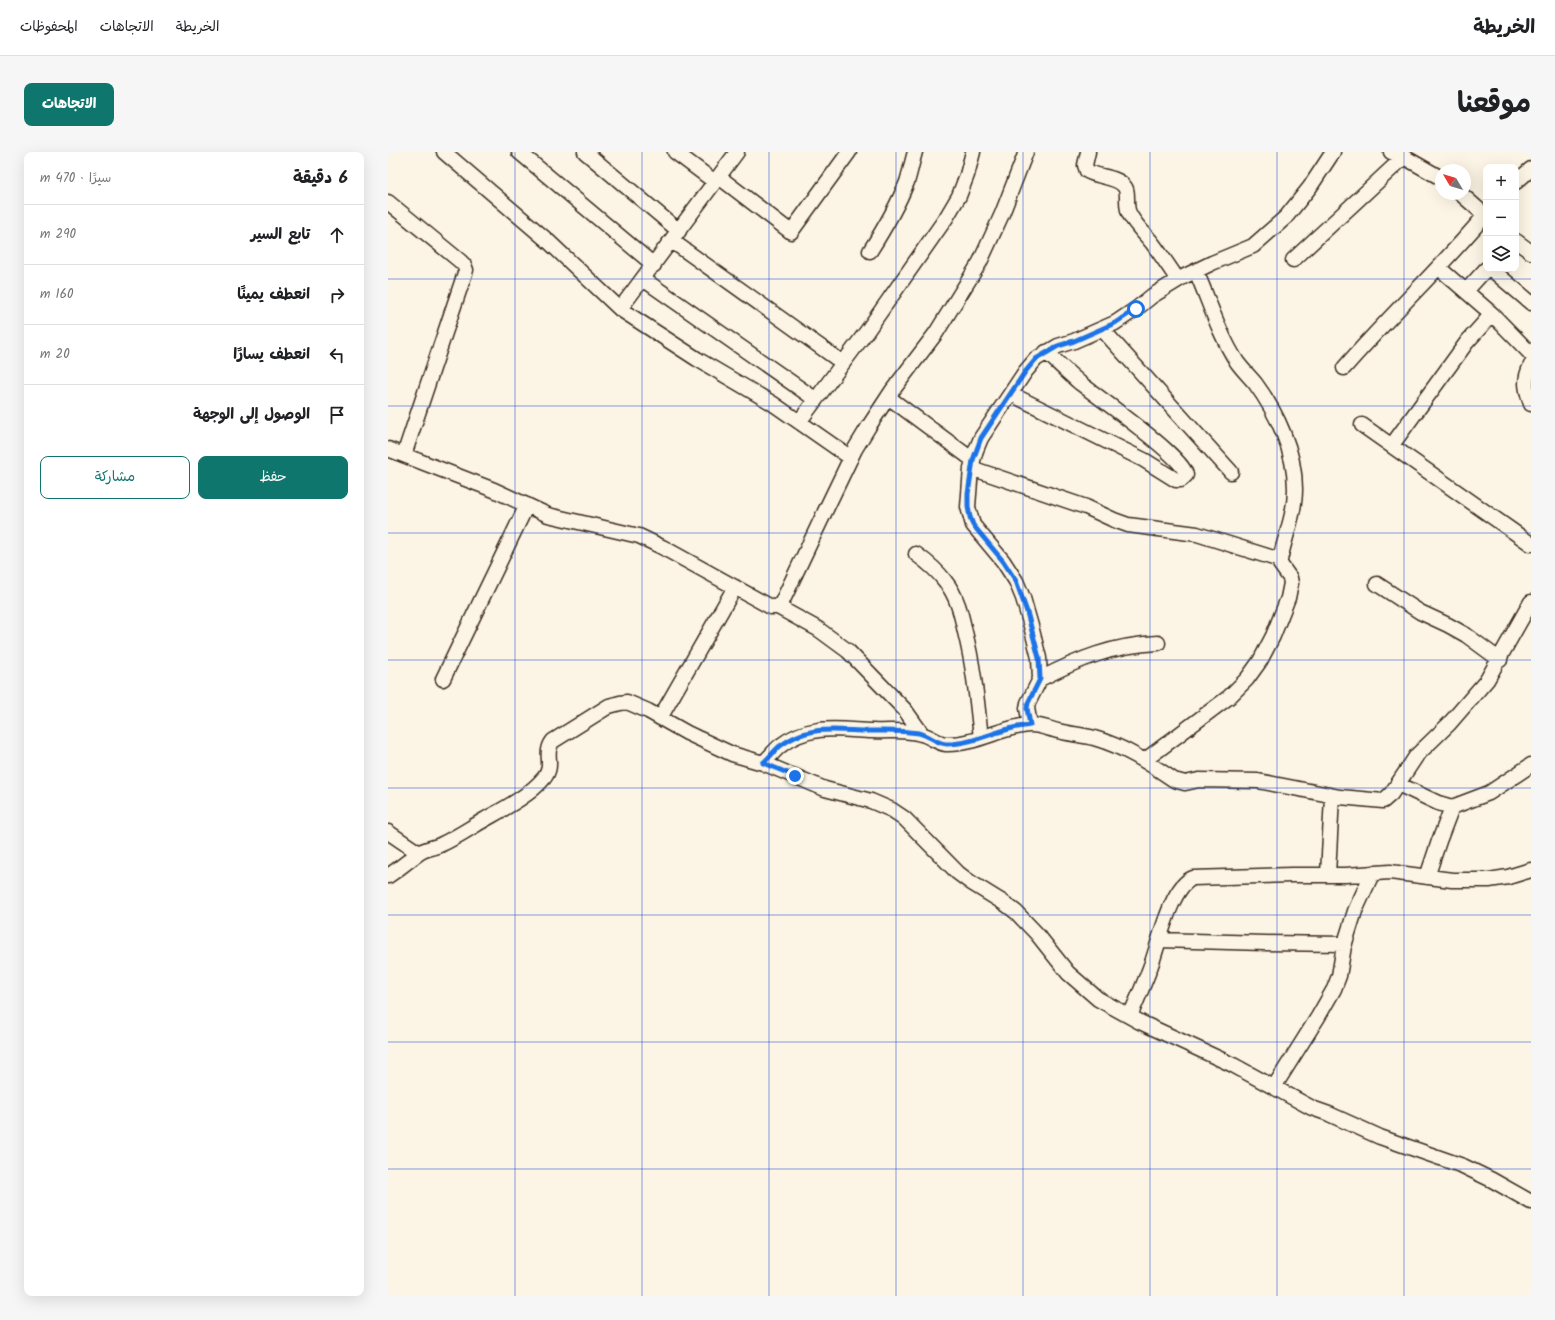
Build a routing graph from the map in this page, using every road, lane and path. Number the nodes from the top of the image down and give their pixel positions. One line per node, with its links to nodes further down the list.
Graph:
1 (444, 152): 36 (street)
2 (520, 152): 27 (street)
3 (585, 152): 22 (street)
4 (675, 152): 16 (street)
5 (737, 152): 16 (street)
6 (849, 152): 16 (street)
7 (915, 152): 24 (street)
8 (973, 152): 41 (street)
9 (1026, 152): 45 (street)
10 (1088, 152): 33 (street)
11 (1333, 152): 29 (street)
12 (1391, 152): 13 (street)
13 (1404, 157): 15 (street); 26 (street)
14 (1530, 172): 17 (street)
15 (1435, 175)
16 (717, 179): 22 (street)
17 (1519, 180)
18 (1468, 200): 20 (street)
19 (388, 202): 52 (street)
20 (1483, 212)
21 (1483, 218): 28 (street)
22 (676, 236): 27 (street); 41 (street)
23 (1519, 243): 25 (street)
24 (870, 251)
25 (1531, 252)
26 (1293, 260)
27 (654, 265): 32 (street)
28 (1439, 268): 34 (street); 43 (street)
29 (1196, 270): 33 (street); 59 (street)
30 (1483, 272): 34 (street)
31 (1494, 272): 35 (street)
32 (643, 279): 36 (street); 46 (street)
33 (1178, 280): 38 (street)
34 (1466, 291): 37 (street)
35 (1531, 303)
36 (620, 309): 48 (street)
37 (1492, 314): 40 (street); 50 (street)
38 (1102, 329): 39 (street); 55 (street)
39 (1046, 352): 44 (street); 44 (street)
40 (1531, 354)
41 (843, 363): 46 (street)
42 (1531, 365): 47 (street)
43 (1344, 368)
44 (1011, 394): 54 (street)
45 (888, 396): 53 (street); 54 (street)
46 (815, 399): 48 (street)
47 (1531, 404)
48 (799, 422): 53 (street)
49 (1362, 425): 50 (street)
50 (1392, 445): 57 (street)
51 (388, 449): 52 (street)
52 (404, 455): 56 (street)
53 (851, 458): 63 (street)
54 (972, 464): 59 (street); 67 (street)
55 (1231, 472)
56 (528, 505): 61 (street); 66 (street)
57 (1531, 544)
58 (916, 554): 71 (street)
59 (1280, 560): 72 (street)
60 (1377, 584): 65 (street)
61 (735, 587): 63 (street); 68 (street)
62 (1531, 602): 65 (street)
63 (778, 608): 70 (street)
64 (1158, 643): 67 (street)
65 (1500, 660): 75 (street)
66 (443, 679)
67 (1040, 679): 69 (street)
68 (660, 718): 73 (street); 79 (street)
69 (1030, 725): 71 (street); 72 (street)
70 (922, 734): 71 (street); 73 (street)
71 (981, 738)
72 (1145, 760): 76 (street)
73 (763, 763): 87 (street)
74 (1531, 765): 77 (street)
75 (1398, 784): 76 (street); 77 (street)
76 (1332, 796): 82 (street)
77 (1452, 807): 84 (street)
78 (388, 832): 79 (street)
79 (419, 853): 83 (street)
80 (1531, 870): 84 (street)
81 (1372, 874): 82 (street); 84 (street); 86 (street)
82 (1328, 875): 85 (street)
83 (388, 876)
84 (1427, 877)
85 (1159, 940): 86 (street); 87 (street)
86 (1344, 944): 88 (street)
87 (1130, 1016): 88 (street)
88 (1274, 1087): 89 (street)
89 (1531, 1202)

